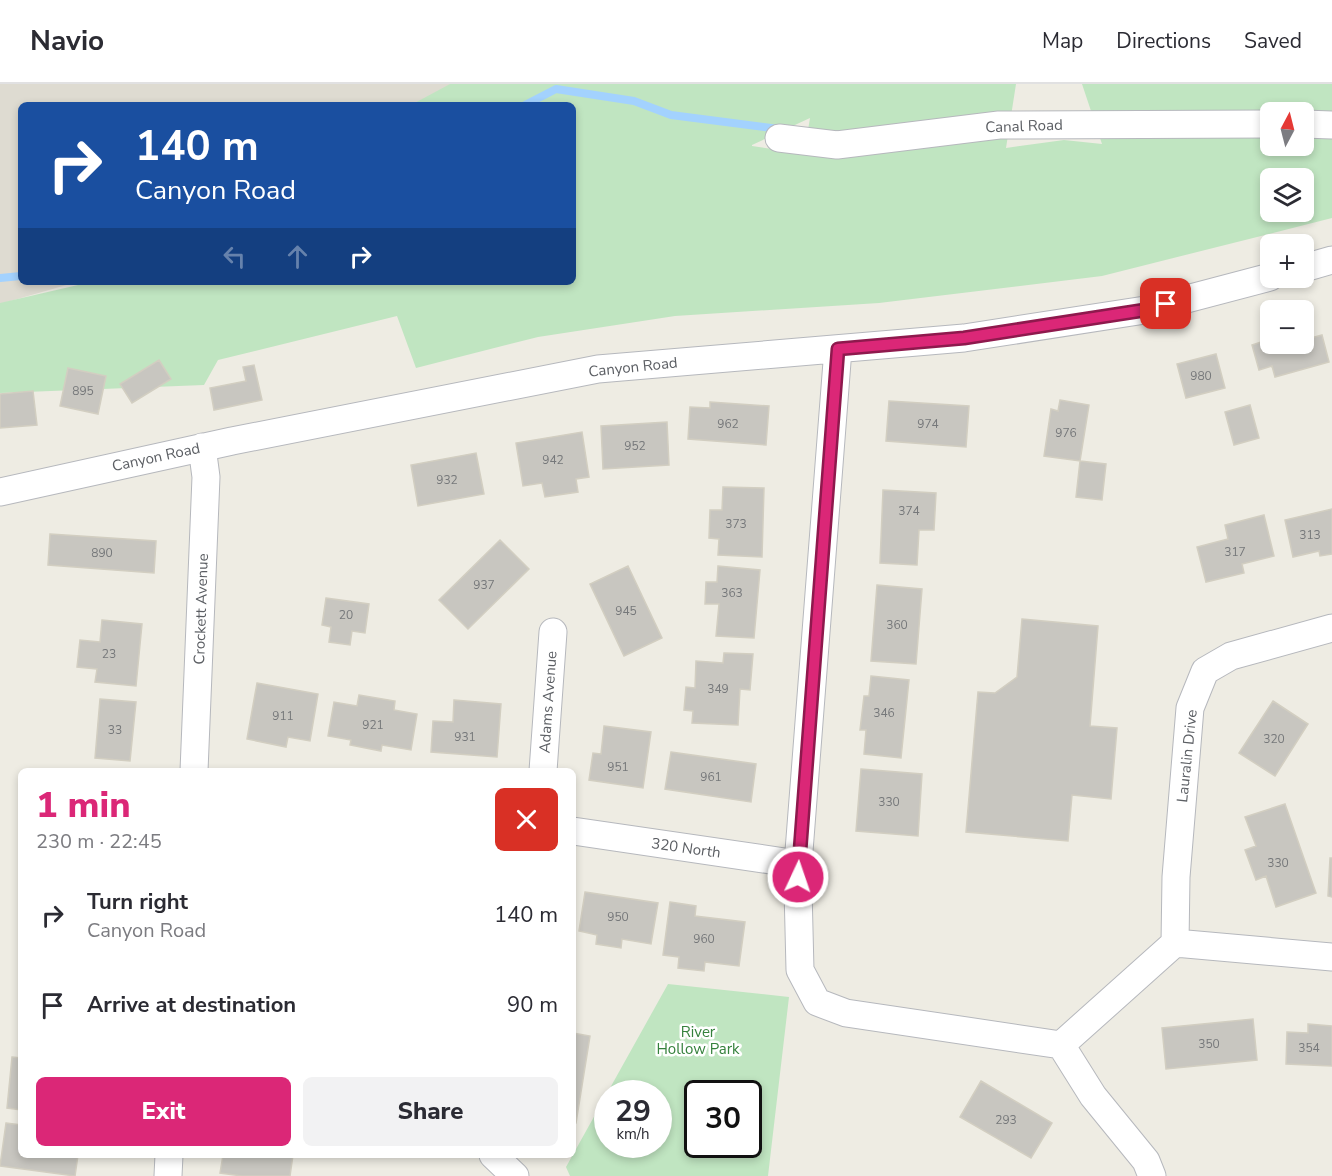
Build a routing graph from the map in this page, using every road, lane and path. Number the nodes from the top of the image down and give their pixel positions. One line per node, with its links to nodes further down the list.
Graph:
1 (1260, 124): 4 (street, Canal Road)
2 (1314, 124): 3 (street)
3 (1332, 124)
4 (779, 138)
5 (1332, 260): 6 (street)
6 (1314, 265)
7 (1260, 280): 8 (street, Canyon Road)
8 (838, 349): 9 (street, Canyon Road); 16 (street)
9 (202, 447): 10 (street, Canyon Road); 13 (street, Crockett Avenue)
10 (0, 492)
11 (1332, 628): 17 (street, Lauralin Drive)
12 (553, 632): 14 (street, Adams Avenue)
13 (194, 768)
14 (543, 768)
15 (576, 831): 16 (street, 320 North)
16 (798, 864): 19 (street)
17 (1175, 943): 18 (street); 19 (street)
18 (1332, 957)
19 (1061, 1045): 24 (street)
20 (169, 1158): 22 (street)
21 (496, 1158): 23 (street)
22 (168, 1176)
23 (515, 1176)
24 (1152, 1176)

